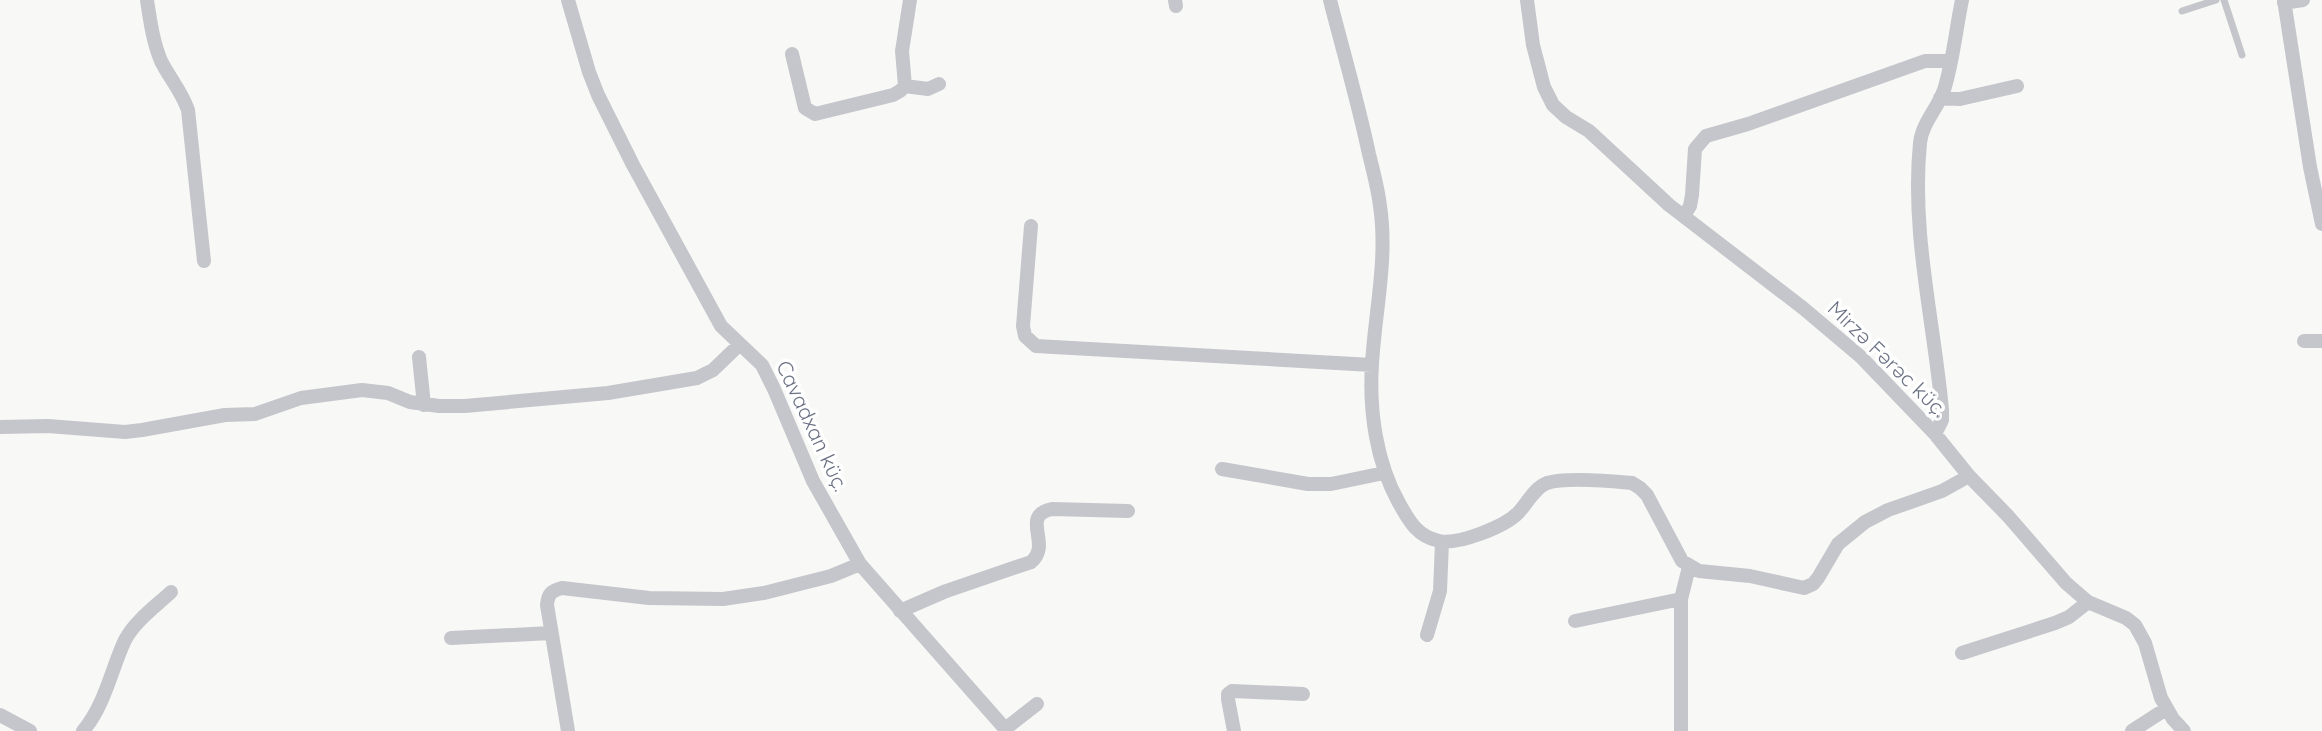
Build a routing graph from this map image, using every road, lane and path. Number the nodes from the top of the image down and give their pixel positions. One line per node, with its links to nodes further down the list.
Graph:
1 (147, 0): 22 (street)
2 (568, 0): 25 (street, Cavadxan küç.)
3 (910, 0): 16 (street)
4 (1330, 0): 27 (street)
5 (1527, 0): 19 (street, Mirzə Fərəc küç.)
6 (1962, 0): 14 (street)
7 (2216, 0): 11 (lane)
8 (2224, 0): 13 (lane)
9 (2303, 0): 10 (street)
10 (2284, 1): 20 (street)
11 (2182, 11)
12 (792, 54): 16 (street)
13 (2242, 55)
14 (1950, 61): 18 (street); 19 (street)
15 (939, 84): 16 (street)
16 (905, 86)
17 (2017, 86): 18 (street)
18 (1940, 98): 30 (street)
19 (1684, 216): 30 (street, Mirzə Fərəc küç.)
20 (2322, 224)
21 (1031, 226): 27 (street)
22 (204, 261)
23 (2304, 341): 24 (street)
24 (2322, 341)
25 (739, 345): 28 (street); 36 (street, Cavadxan küç.)
26 (419, 357): 28 (street)
27 (1372, 365): 32 (street)
28 (424, 405): 29 (street)
29 (0, 427)
30 (1935, 434): 33 (street, Mirzə Fərəc küç.)
31 (1222, 469): 32 (street)
32 (1384, 473): 35 (street)
33 (1969, 476): 37 (street); 40 (street, Mirzə Fərəc küç.)
34 (1128, 512): 41 (street)
35 (1442, 542): 37 (street); 44 (street)
36 (860, 564): 41 (street, Cavadxan küç.); 43 (street)
37 (1689, 567): 39 (street)
38 (171, 592): 53 (street)
39 (1681, 599): 42 (street); 56 (street)
40 (2088, 602): 46 (street); 49 (street, Mirzə Fərəc küç.)
41 (900, 611): 51 (street, Cavadxan küç.)
42 (1575, 621)
43 (551, 632): 45 (street); 54 (street)
44 (1427, 635)
45 (450, 638)
46 (1962, 653)
47 (1303, 694): 55 (street)
48 (1037, 704): 51 (street)
49 (2166, 709): 57 (street); 58 (street, Mirzə Fərəc küç.)
50 (0, 715): 52 (street)
51 (1006, 730)
52 (30, 731)
53 (83, 731)
54 (568, 731)
55 (1234, 731)
56 (1681, 731)
57 (2132, 731)
58 (2184, 731)

